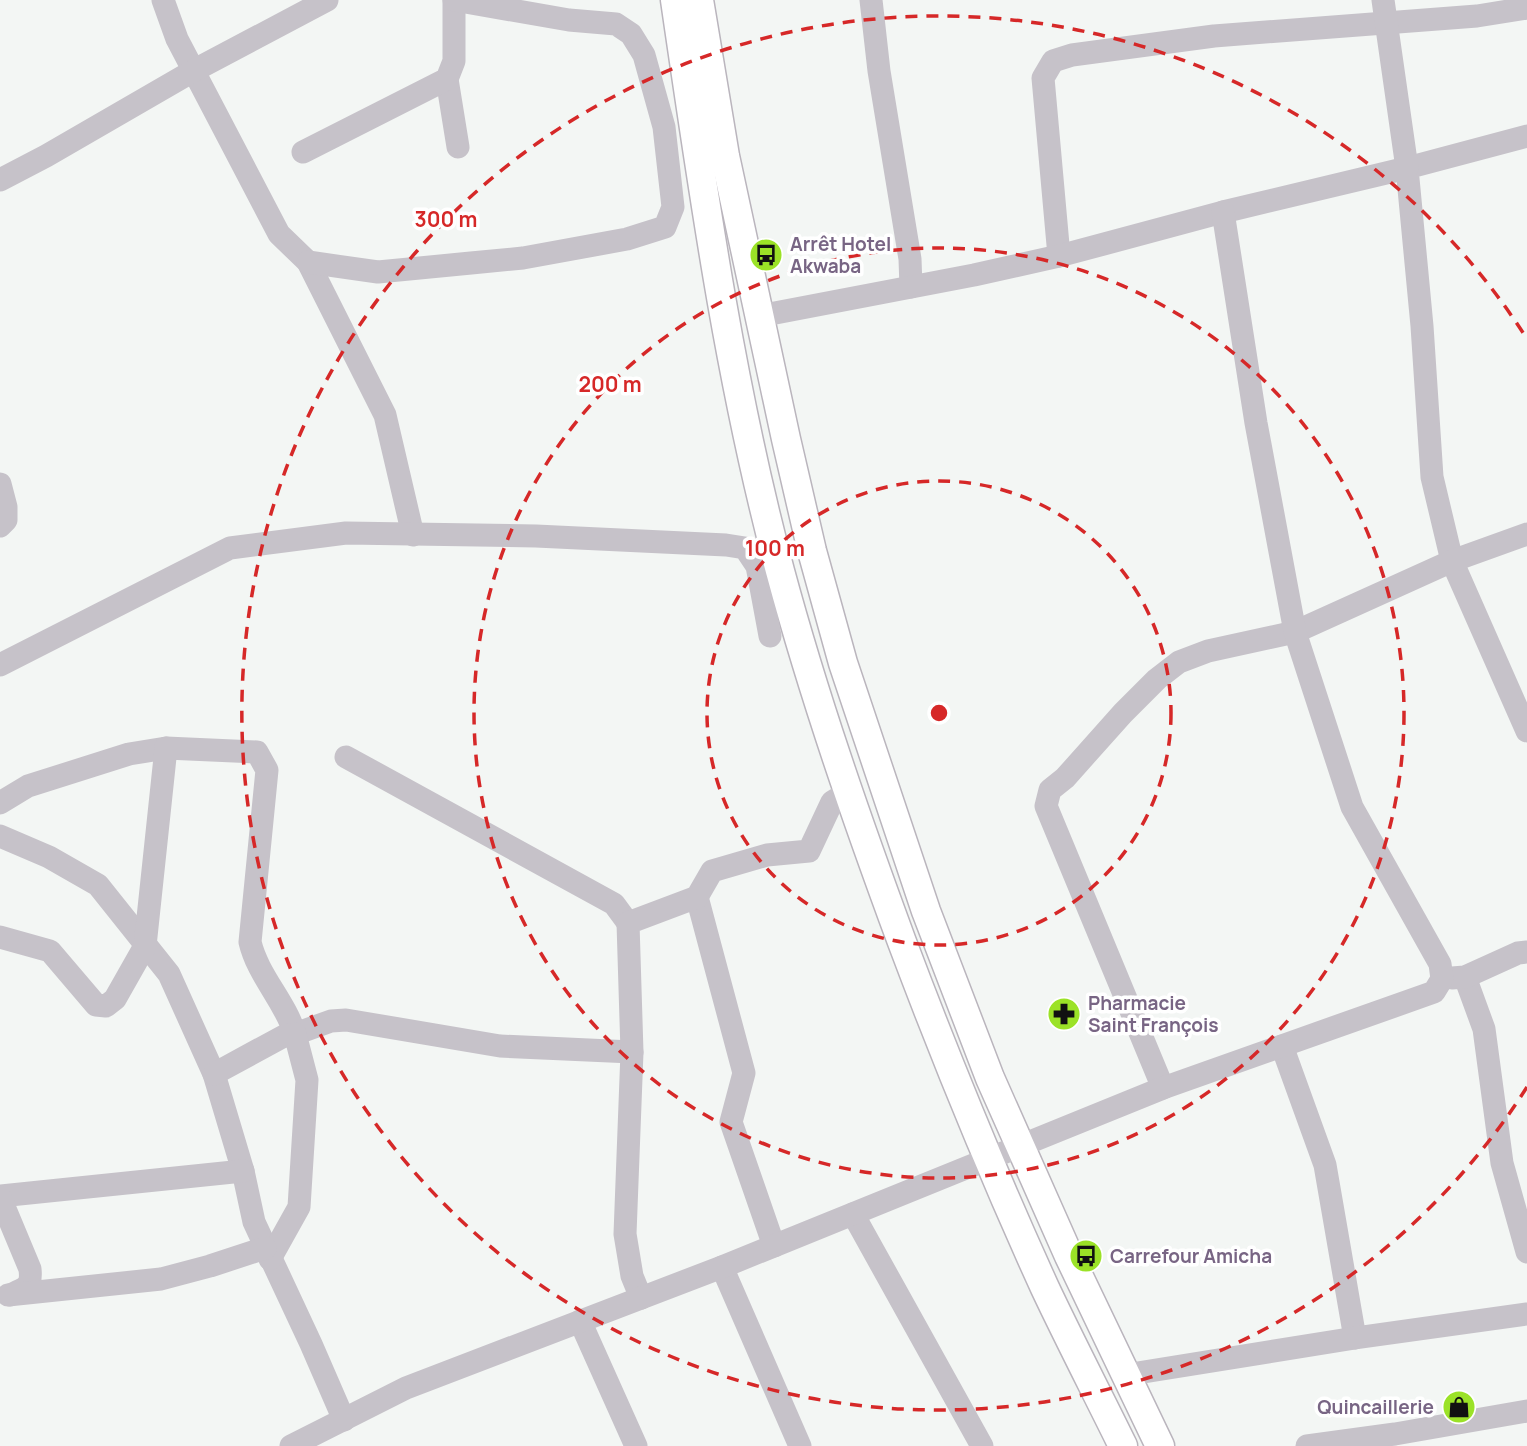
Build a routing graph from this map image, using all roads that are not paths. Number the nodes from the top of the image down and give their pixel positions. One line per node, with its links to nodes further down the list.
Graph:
1 (163, 0): 9 (street)
2 (327, 0): 9 (street)
3 (454, 0): 10 (street); 18 (street)
4 (675, 0): 32 (main road)
5 (699, 0): 20 (main road)
6 (871, 0): 19 (street)
7 (1527, 8): 8 (street)
8 (1384, 11): 14 (street); 17 (street)
9 (193, 71): 15 (street); 18 (street)
10 (447, 79): 12 (street); 13 (street)
11 (1527, 136): 14 (street)
12 (458, 147)
13 (303, 152)
14 (1406, 168): 16 (street); 25 (street)
15 (0, 180)
16 (1223, 212): 17 (street); 26 (street)
17 (1059, 256): 19 (street)
18 (308, 262): 24 (street)
19 (911, 287): 20 (street)
20 (759, 316): 46 (main road)
21 (0, 484): 22 (street)
22 (0, 526)
23 (1527, 534): 25 (street)
24 (413, 535): 27 (street); 28 (street)
25 (1452, 561): 26 (street); 29 (street)
26 (1295, 632): 40 (street); 45 (street)
27 (770, 636)
28 (0, 665)
29 (1527, 731)
30 (166, 748): 33 (street); 38 (street); 41 (street)
31 (346, 757): 36 (street)
32 (848, 792): 35 (street); 47 (main road)
33 (0, 803)
34 (0, 836): 38 (street)
35 (696, 897): 36 (street); 51 (street)
36 (628, 923): 43 (street)
37 (0, 937): 38 (street)
38 (145, 946): 44 (street)
39 (1527, 952): 40 (street)
40 (1453, 978): 42 (street); 52 (street)
41 (295, 1034): 43 (street); 44 (street); 53 (street)
42 (1282, 1046): 45 (street); 59 (street)
43 (632, 1052): 56 (street)
44 (214, 1074): 48 (street)
45 (1163, 1088): 46 (street)
46 (1019, 1148): 47 (street); 60 (main road)
47 (989, 1160): 50 (street); 67 (main road)
48 (243, 1171): 49 (street); 53 (street)
49 (0, 1197): 55 (street)
50 (853, 1214): 51 (street); 66 (street)
51 (774, 1246): 54 (street)
52 (1527, 1252)
53 (268, 1253): 55 (street); 62 (street)
54 (722, 1267): 56 (street); 65 (street)
55 (4, 1296)
56 (641, 1298): 58 (street)
57 (1527, 1314): 59 (street)
58 (580, 1321): 62 (street); 64 (street)
59 (1355, 1338): 60 (street)
60 (1125, 1375): 68 (main road)
61 (1527, 1411): 69 (street)
62 (340, 1431): 63 (street)
63 (291, 1446)
64 (636, 1446)
65 (800, 1446)
66 (982, 1446)
67 (1123, 1446)
68 (1160, 1446)
69 (1307, 1446)

